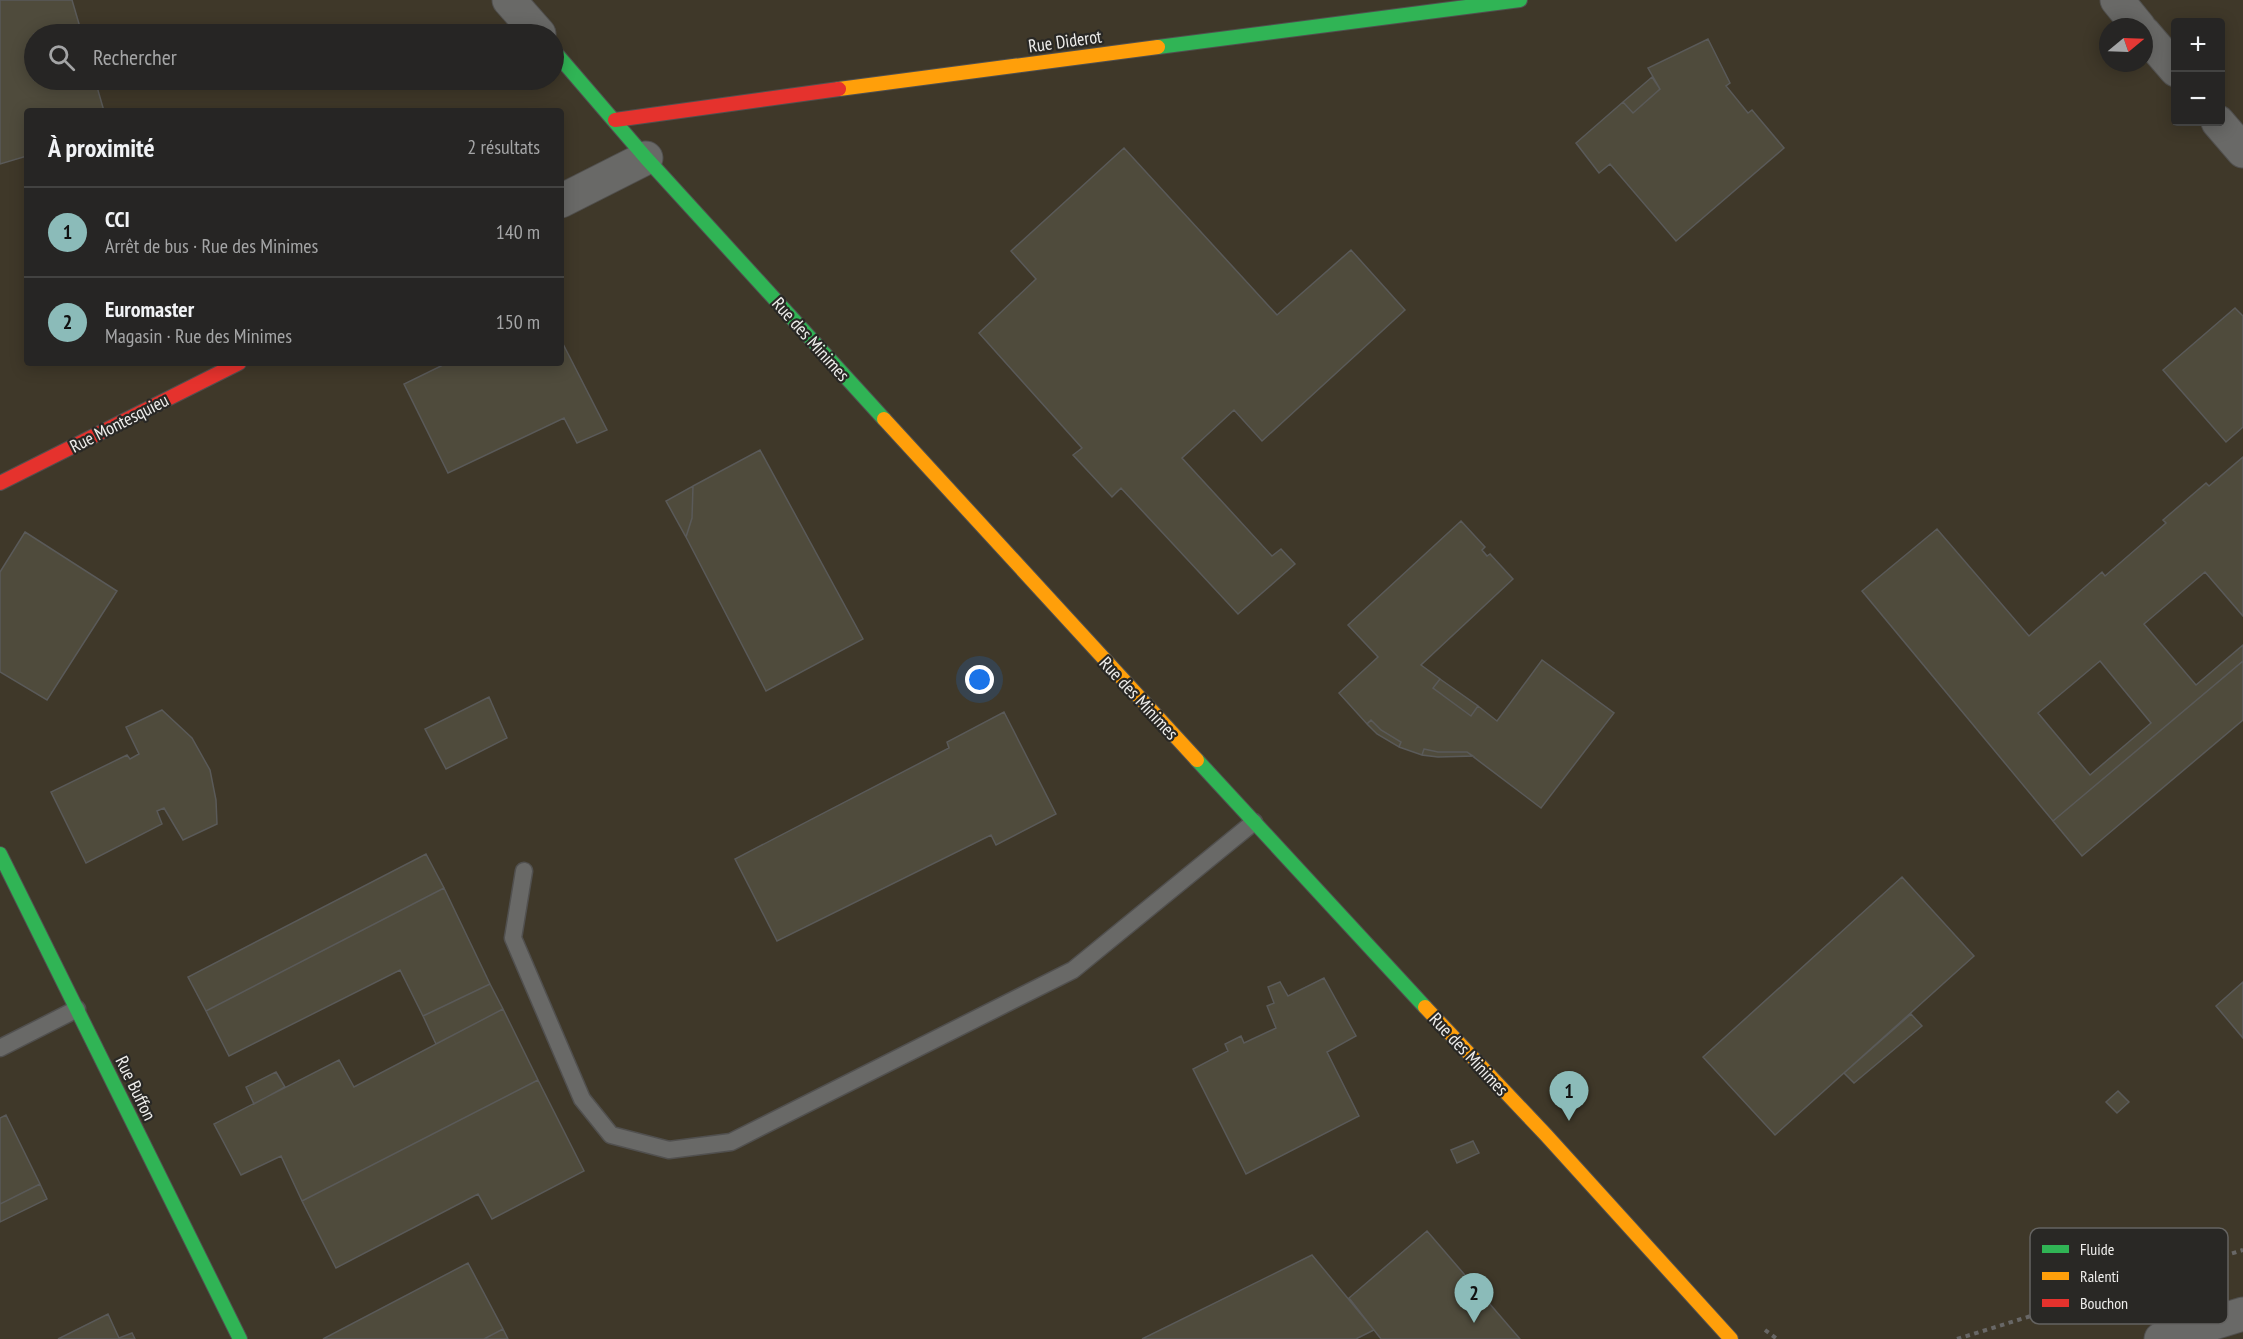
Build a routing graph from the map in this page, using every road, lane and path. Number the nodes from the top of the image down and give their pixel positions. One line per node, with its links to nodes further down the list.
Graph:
1 (509, 0): 5 (street)
2 (1520, 0): 9 (street, Rue Diderot)
3 (2117, 0): 4 (street)
4 (2132, 18)
5 (530, 24)
6 (2153, 44): 8 (street)
7 (564, 62): 9 (street, Rue des Minimes)
8 (2171, 65)
9 (615, 120): 12 (street, Rue des Minimes)
10 (2221, 126): 11 (street)
11 (2243, 151)
12 (646, 158): 13 (street); 16 (street, Rue des Minimes)
13 (564, 199)
14 (233, 366): 15 (street, Rue Montesquieu)
15 (0, 483)
16 (1254, 822): 18 (lane); 28 (street, Rue des Minimes)
17 (0, 854): 19 (street, Rue Buffon)
18 (524, 871)
19 (77, 1009): 20 (lane); 27 (street, Rue Buffon)
20 (0, 1048)
21 (2243, 1250): 22 (path)
22 (2228, 1255)
23 (2243, 1314): 25 (street)
24 (2030, 1316): 29 (path)
25 (2228, 1319)
26 (2210, 1324): 30 (street)
27 (240, 1339)
28 (1731, 1339)
29 (1957, 1339)
30 (2161, 1339)

